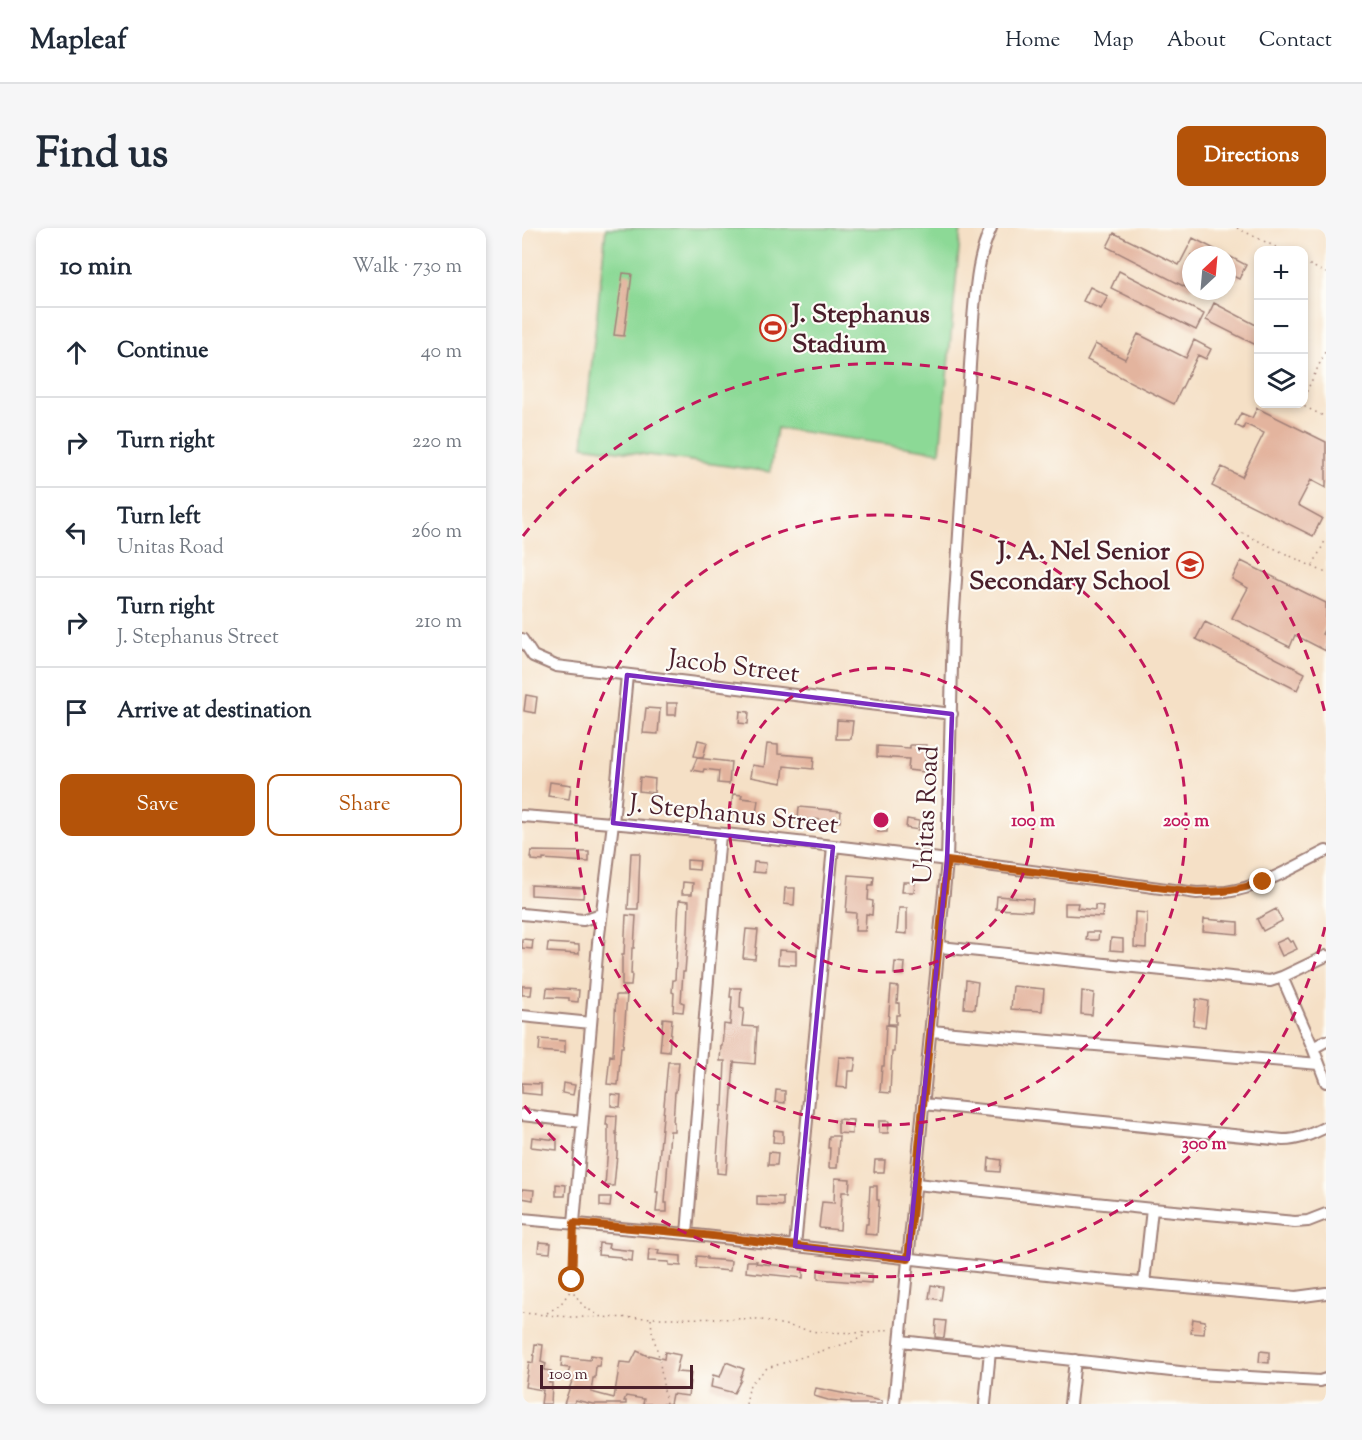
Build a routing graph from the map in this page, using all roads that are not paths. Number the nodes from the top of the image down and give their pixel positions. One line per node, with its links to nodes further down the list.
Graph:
1 (991, 228): 4 (street, Unitas Road)
2 (522, 639): 3 (street, Jacob Street)
3 (627, 675): 4 (street, Jacob Street); 6 (street)
4 (952, 714): 10 (street, Unitas Road)
5 (522, 816): 6 (street, J. Stephanus Street)
6 (613, 823): 7 (street, J. Stephanus Street); 12 (street)
7 (720, 834): 8 (street, J. Stephanus Street); 32 (street)
8 (833, 847): 10 (street, J. Stephanus Street); 33 (street)
9 (1326, 850): 10 (street, J. Stephanus Street)
10 (947, 861): 13 (street, Unitas Road)
11 (522, 914): 12 (street)
12 (601, 914): 17 (street)
13 (940, 947): 15 (street); 18 (street, Unitas Road)
14 (1326, 956): 15 (street)
15 (1281, 977): 20 (street)
16 (522, 1016): 17 (street)
17 (591, 1023): 25 (street)
18 (931, 1030): 21 (street); 23 (street, Unitas Road)
19 (1326, 1041): 20 (street)
20 (1313, 1048): 21 (street)
21 (1319, 1064): 22 (street)
22 (1326, 1082)
23 (923, 1104): 26 (street); 27 (street, Unitas Road)
24 (522, 1116): 25 (street)
25 (582, 1122): 31 (street)
26 (1326, 1127)
27 (916, 1184): 28 (street); 34 (street, Unitas Road)
28 (1152, 1209): 29 (street); 35 (street)
29 (1326, 1214)
30 (522, 1219): 31 (street)
31 (574, 1223): 32 (street)
32 (687, 1233): 33 (street)
33 (795, 1246): 34 (street)
34 (908, 1259): 35 (street); 37 (street, Unitas Road)
35 (1144, 1283): 36 (street)
36 (1326, 1293)
37 (901, 1341): 38 (street); 41 (street, Unitas Road)
38 (990, 1351): 39 (street); 42 (street)
39 (1075, 1360): 40 (street); 43 (street)
40 (1326, 1379)
41 (894, 1404)
42 (985, 1404)
43 (1070, 1404)

